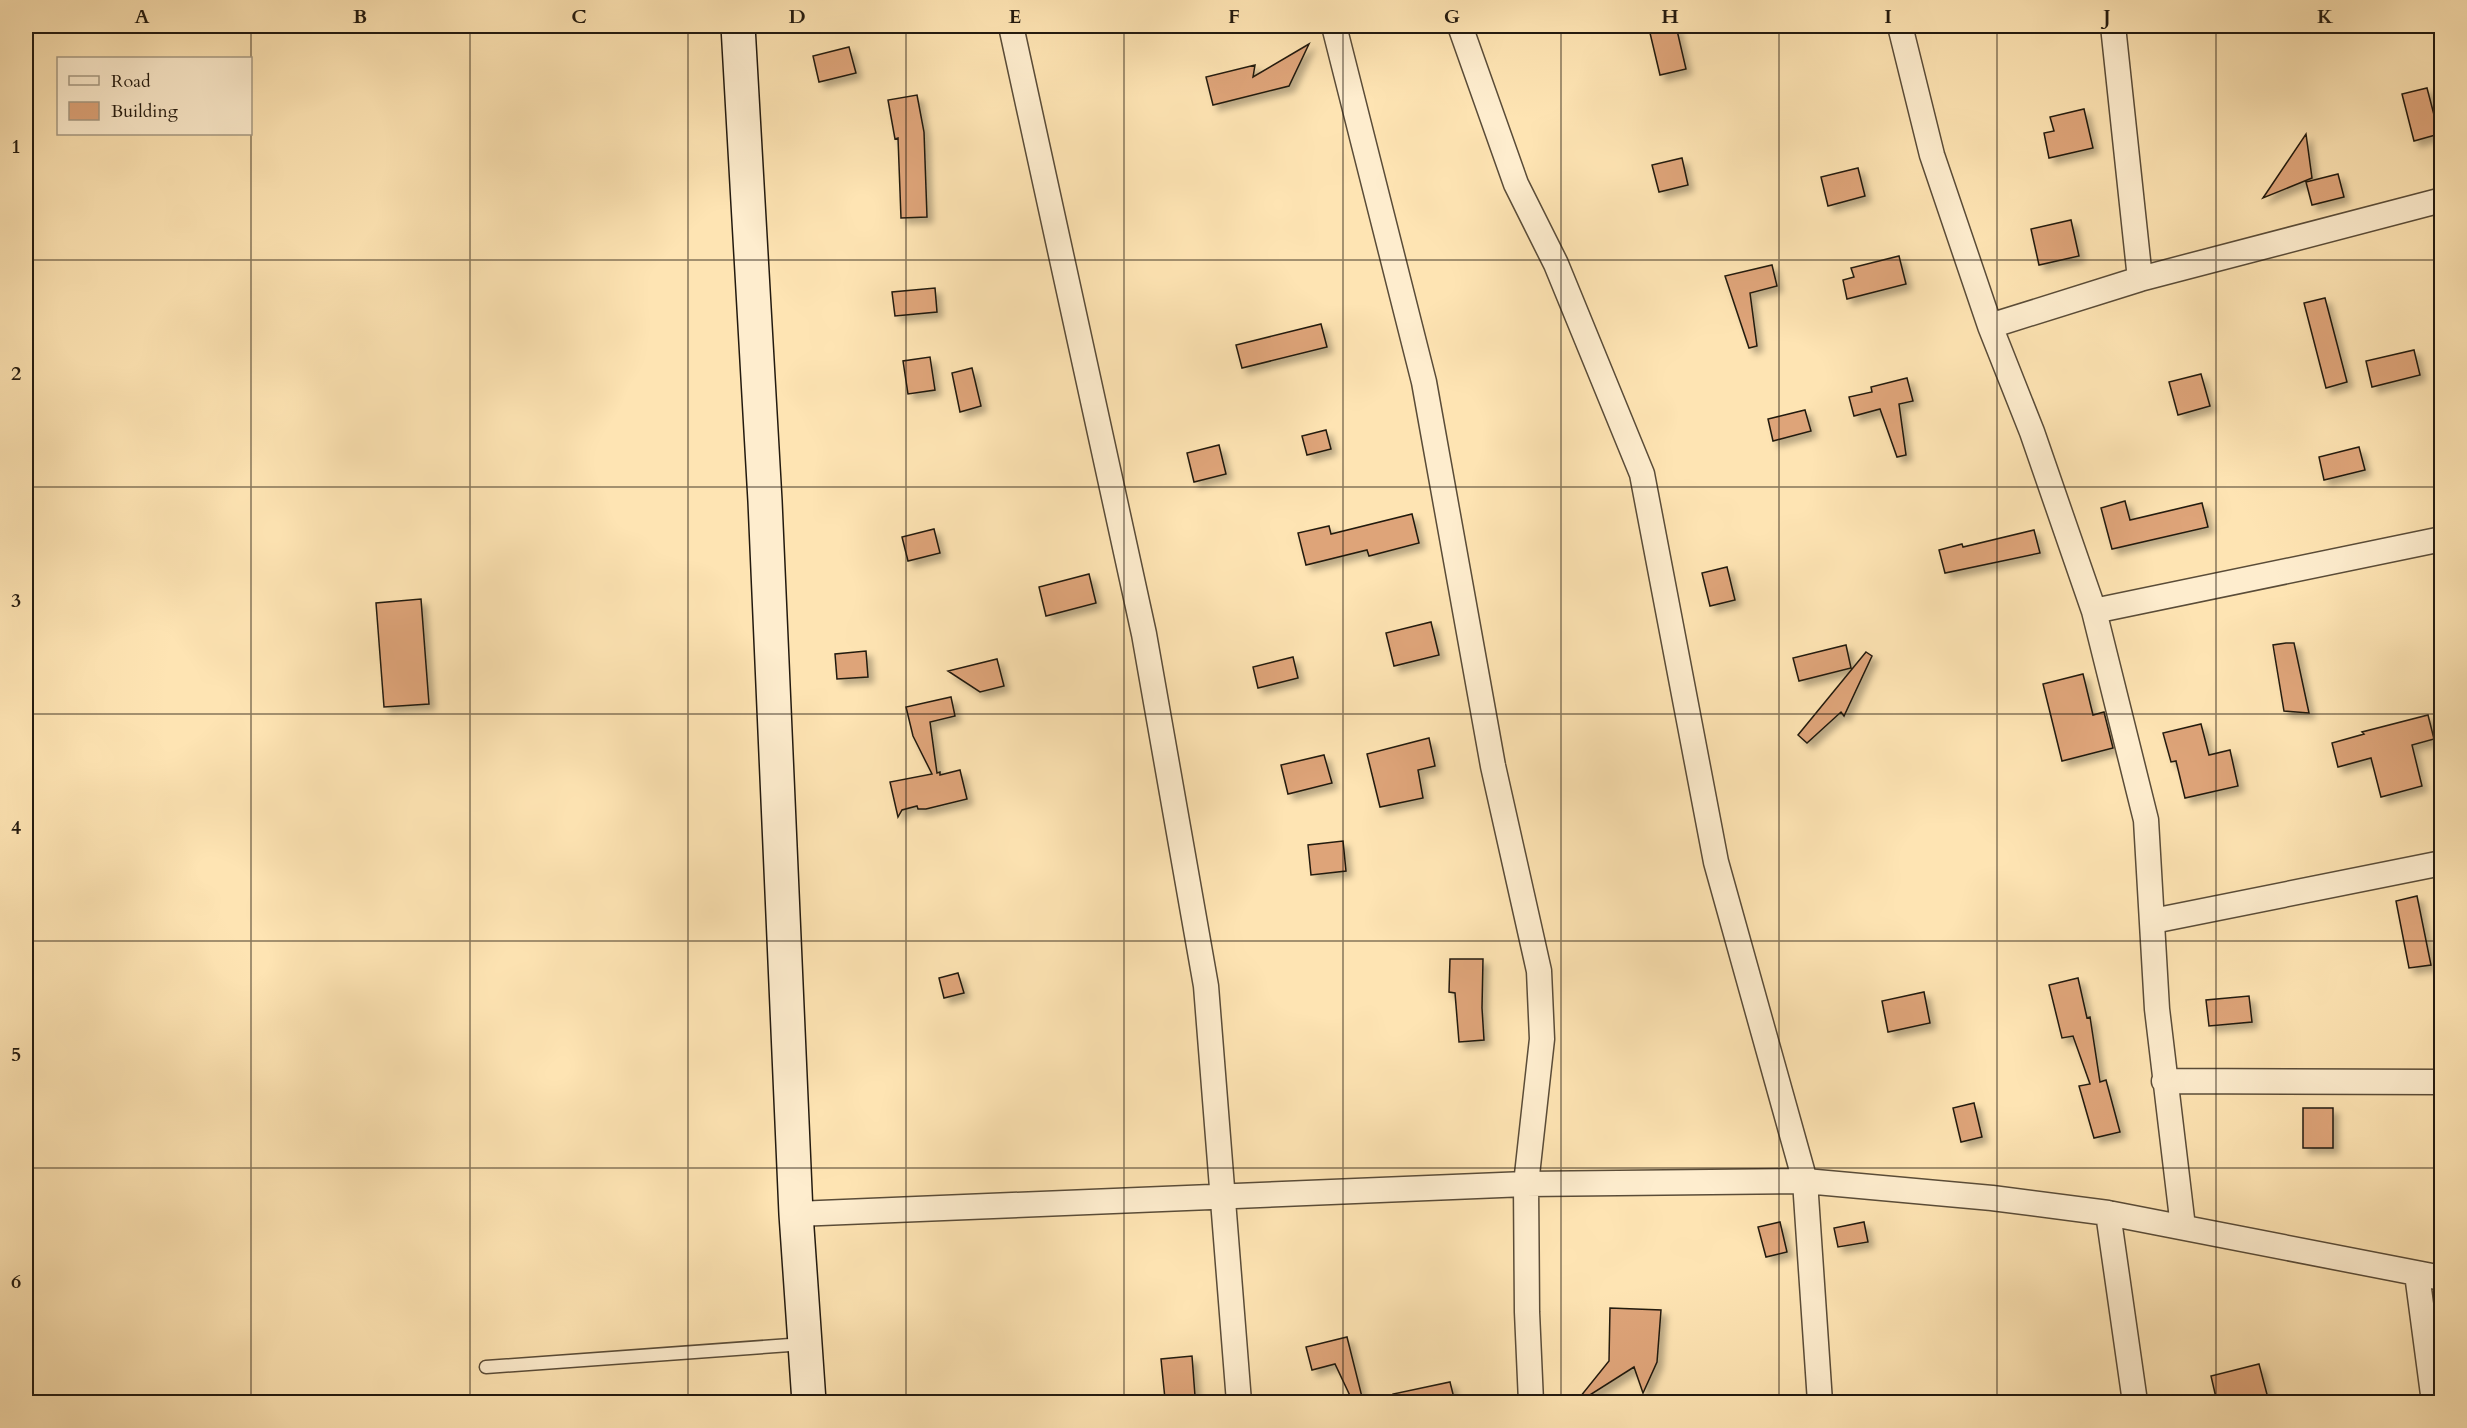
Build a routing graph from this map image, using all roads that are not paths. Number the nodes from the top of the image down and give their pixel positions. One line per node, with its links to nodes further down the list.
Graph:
1 (738, 26): 20 (main road)
2 (1011, 26): 18 (street)
3 (1334, 26): 17 (street)
4 (1460, 26): 16 (street)
5 (1900, 26): 9 (street)
6 (2113, 26): 8 (street)
7 (2442, 200): 8 (street)
8 (2140, 279): 9 (street)
9 (1990, 326): 11 (street)
10 (2442, 539): 11 (street)
11 (2094, 611): 13 (street)
12 (2442, 863): 13 (street)
13 (2153, 921): 14 (street)
14 (2164, 1081): 15 (street); 21 (street)
15 (2442, 1082)
16 (1805, 1180): 17 (street); 19 (street); 29 (street)
17 (1526, 1184): 18 (street); 28 (street)
18 (1222, 1196): 20 (street); 27 (street)
19 (2108, 1213): 21 (street); 30 (street)
20 (796, 1214): 24 (main road)
21 (2183, 1227): 22 (street)
22 (2417, 1274): 23 (street); 31 (street)
23 (2442, 1278)
24 (805, 1344): 25 (lane); 26 (main road)
25 (486, 1367)
26 (809, 1402)
27 (1239, 1402)
28 (1531, 1402)
29 (1820, 1402)
30 (2135, 1402)
31 (2434, 1402)

